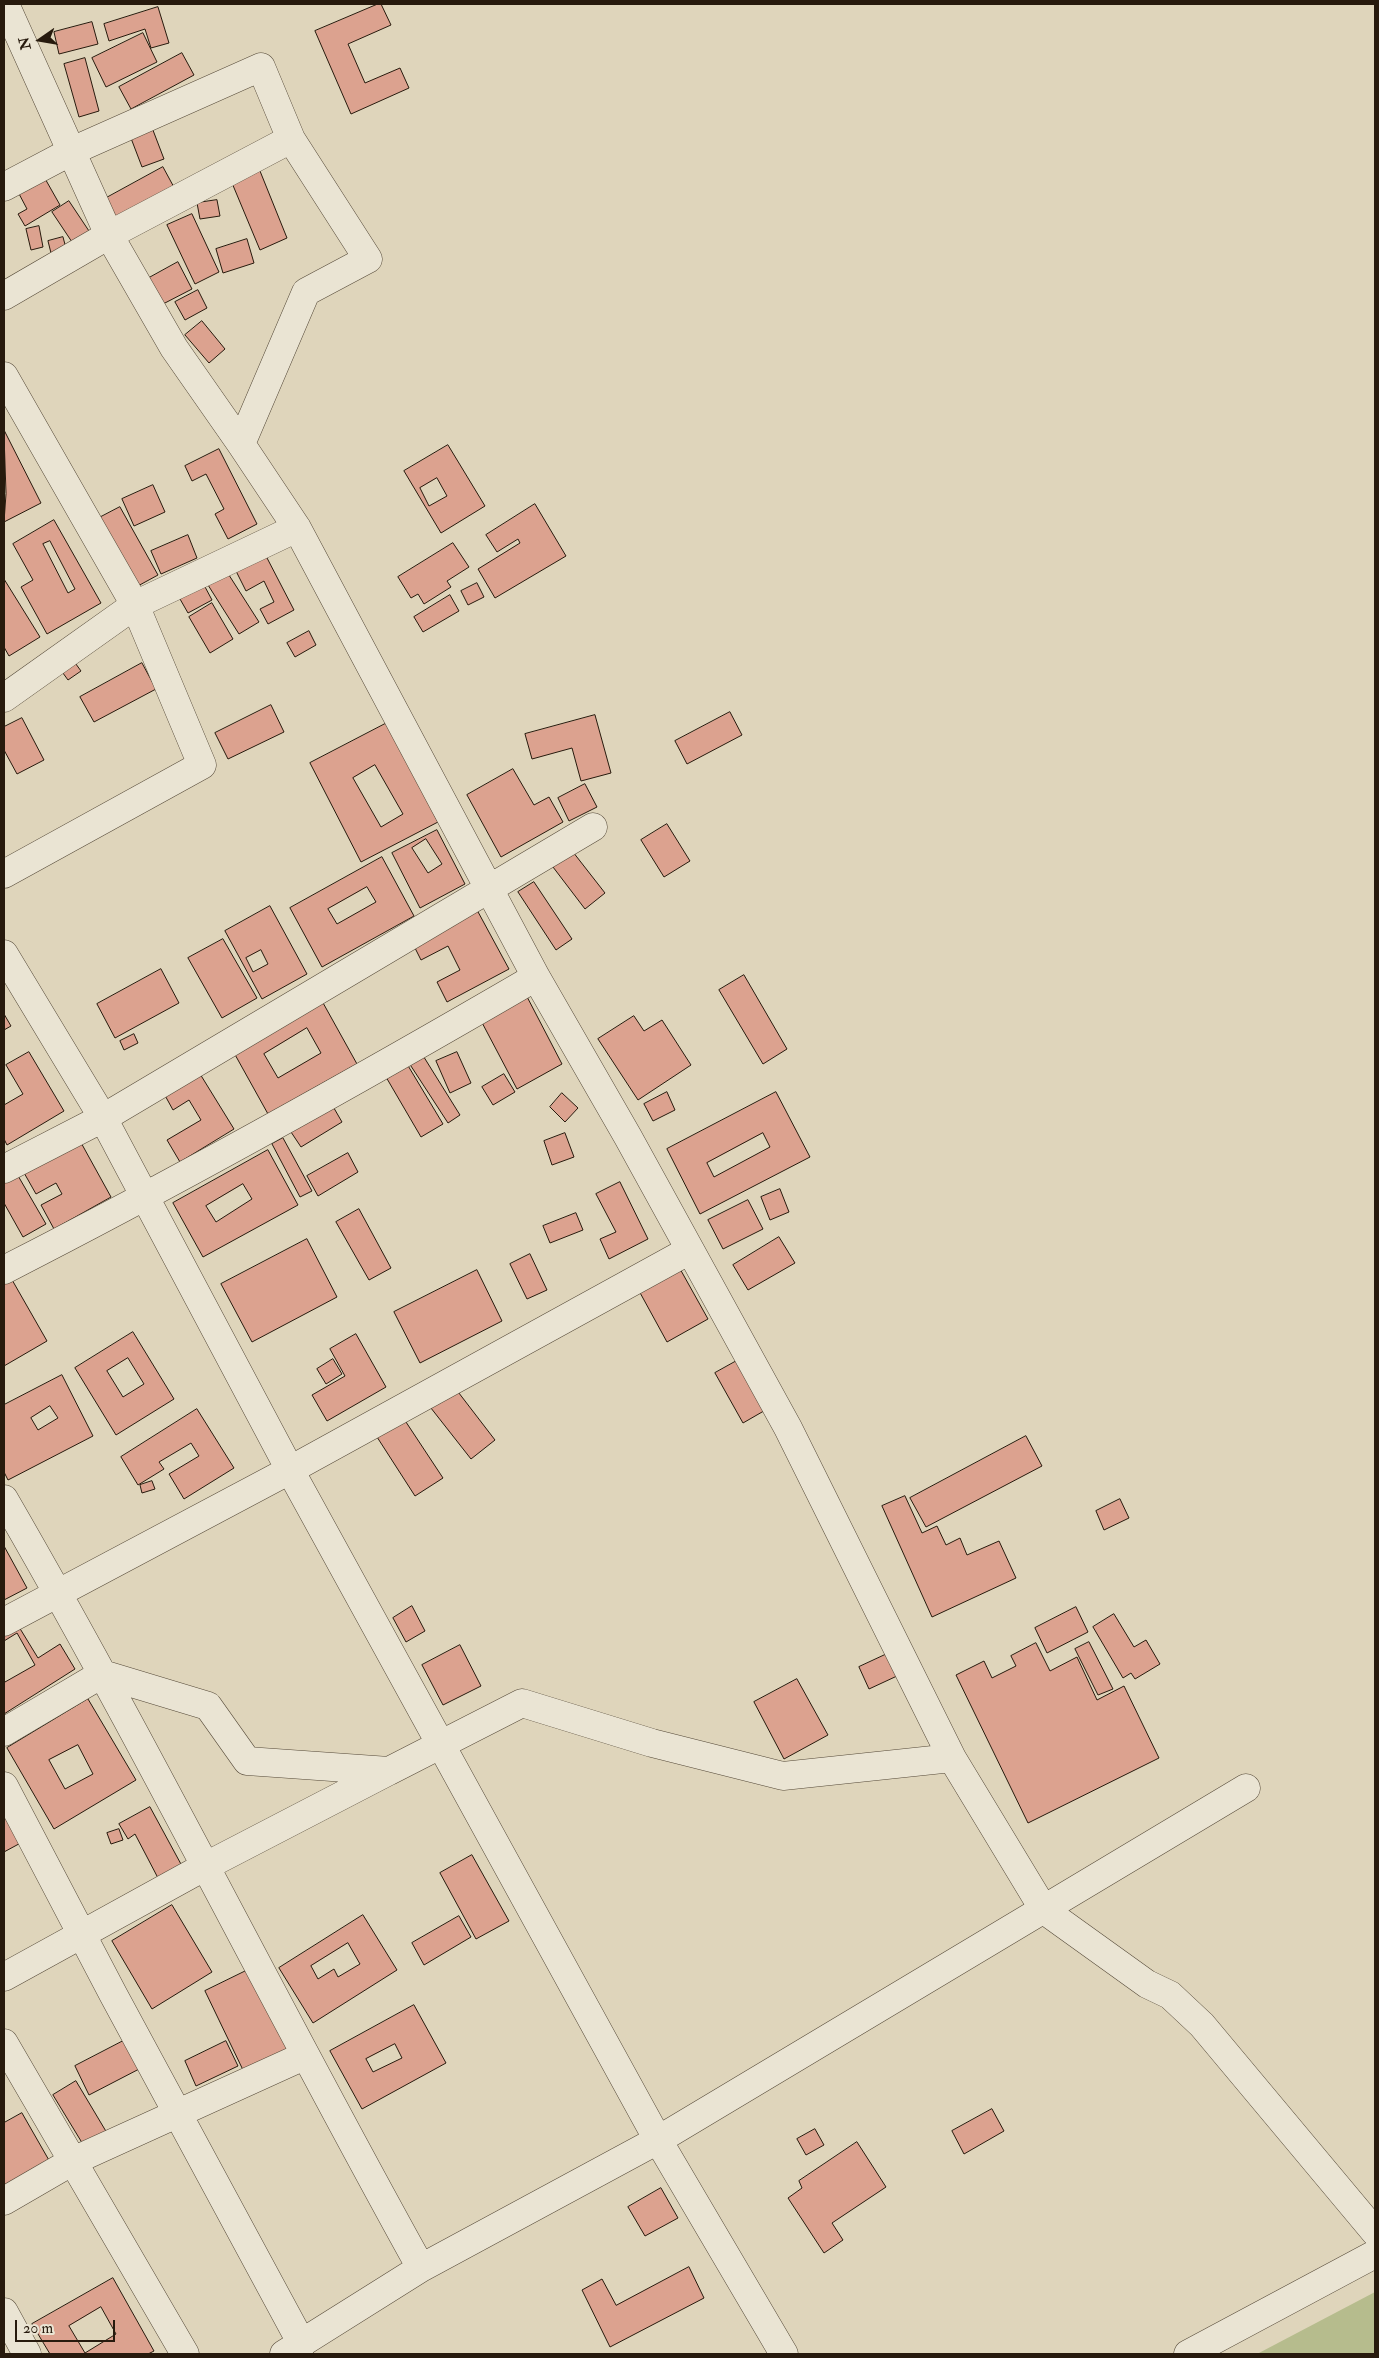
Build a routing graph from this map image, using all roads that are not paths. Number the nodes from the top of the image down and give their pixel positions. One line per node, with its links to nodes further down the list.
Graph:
1 (5, 4): 2 (street)
2 (14, 49): 4 (street)
3 (291, 139): 4 (street); 6 (street); 9 (street)
4 (72, 152): 5 (street); 6 (street)
5 (4, 187)
6 (109, 235): 7 (street); 9 (street)
7 (4, 296)
8 (4, 376): 11 (street)
9 (241, 444): 10 (street)
10 (297, 528): 11 (street); 15 (street)
11 (135, 605): 12 (street); 14 (street)
12 (4, 698)
13 (592, 826): 15 (street)
14 (4, 874)
15 (488, 889): 17 (street); 18 (street)
16 (4, 954): 18 (street)
17 (536, 977): 20 (street); 21 (street)
18 (103, 1118): 19 (street); 20 (street)
19 (4, 1169)
20 (145, 1198): 22 (street); 23 (street)
21 (690, 1250): 23 (street); 30 (street)
22 (4, 1270)
23 (290, 1470): 25 (street); 29 (street)
24 (4, 1499): 25 (street)
25 (59, 1594): 26 (street); 27 (street)
26 (4, 1622)
27 (102, 1674): 28 (street); 31 (street); 34 (street)
28 (4, 1732)
29 (441, 1745): 30 (street); 31 (street); 41 (street)
30 (952, 1758): 35 (street)
31 (389, 1770): 34 (street)
32 (4, 1786): 36 (street)
33 (1246, 1788): 35 (street)
34 (204, 1867): 36 (street); 39 (street)
35 (1044, 1910): 41 (street); 44 (street)
36 (81, 1934): 37 (street); 40 (street)
37 (4, 1977)
38 (4, 2043): 42 (street)
39 (304, 2056): 40 (street); 46 (street)
40 (178, 2114): 42 (street); 48 (street)
41 (658, 2140): 46 (street); 51 (street)
42 (73, 2161): 43 (street); 50 (street)
43 (4, 2201)
44 (1375, 2232)
45 (1375, 2254): 52 (street)
46 (421, 2268): 48 (street)
47 (4, 2312): 49 (street)
48 (293, 2349)
49 (27, 2354)
50 (185, 2354)
51 (784, 2354)
52 (1188, 2354)

